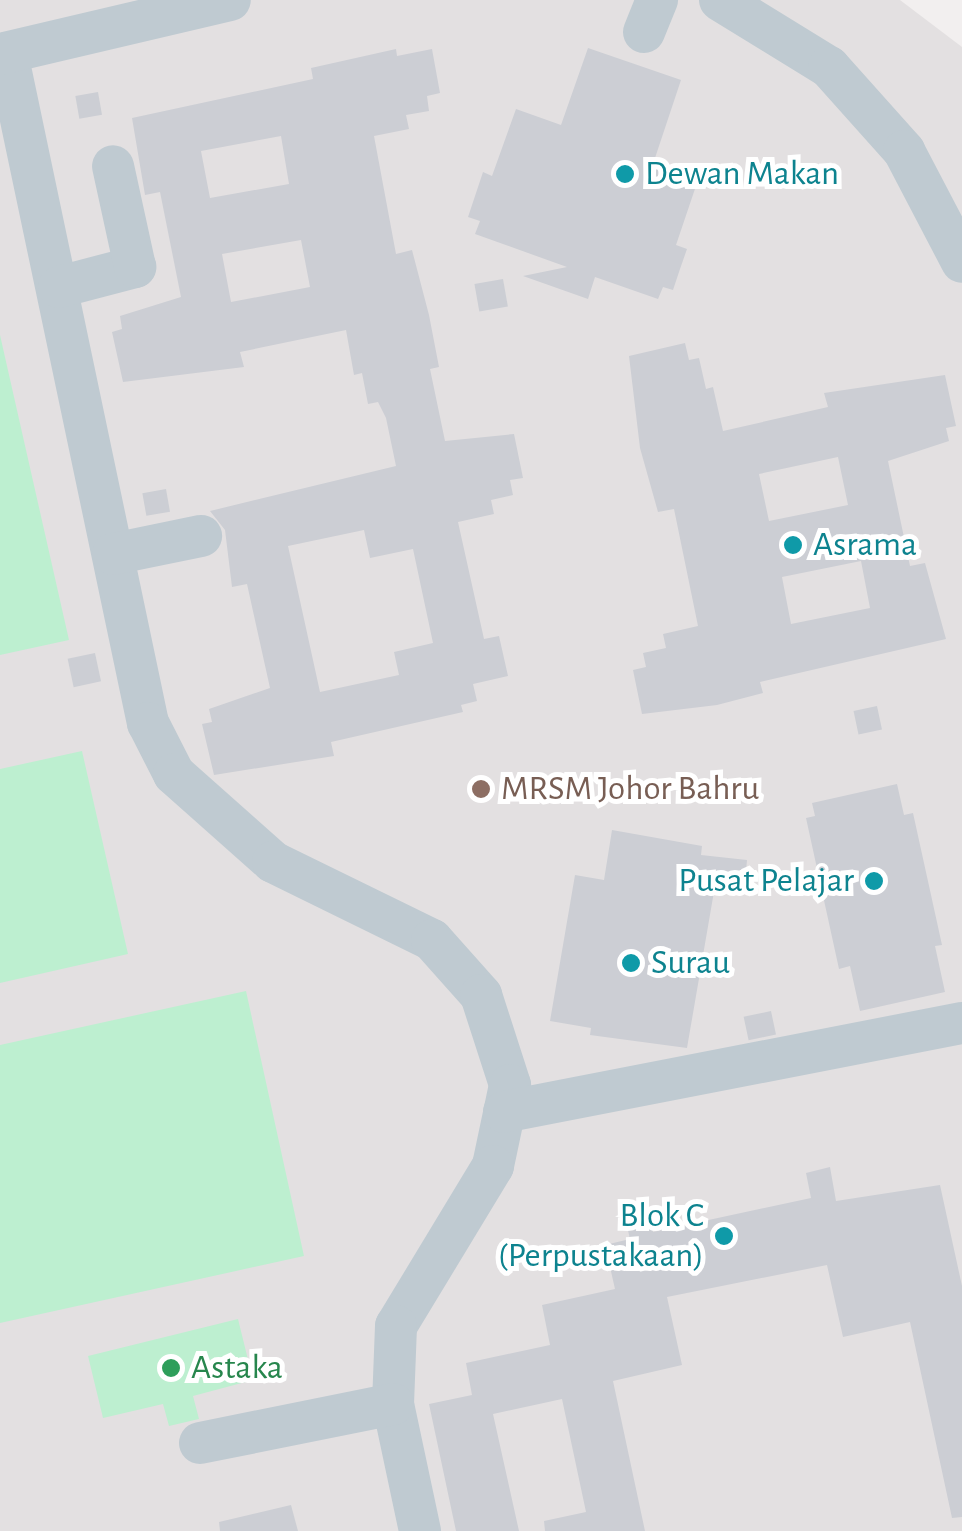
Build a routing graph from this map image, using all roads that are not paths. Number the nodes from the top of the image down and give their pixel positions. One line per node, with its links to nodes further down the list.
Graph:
1 (230, 0): 3 (lane)
2 (720, 0): 5 (lane)
3 (4, 54): 6 (lane)
4 (113, 166): 6 (lane)
5 (962, 262)
6 (58, 287): 8 (lane)
7 (200, 536): 8 (lane)
8 (114, 554): 10 (lane)
9 (962, 1023): 10 (lane)
10 (504, 1112): 11 (lane)
11 (393, 1404): 12 (lane); 13 (lane)
12 (200, 1443)
13 (420, 1531)

